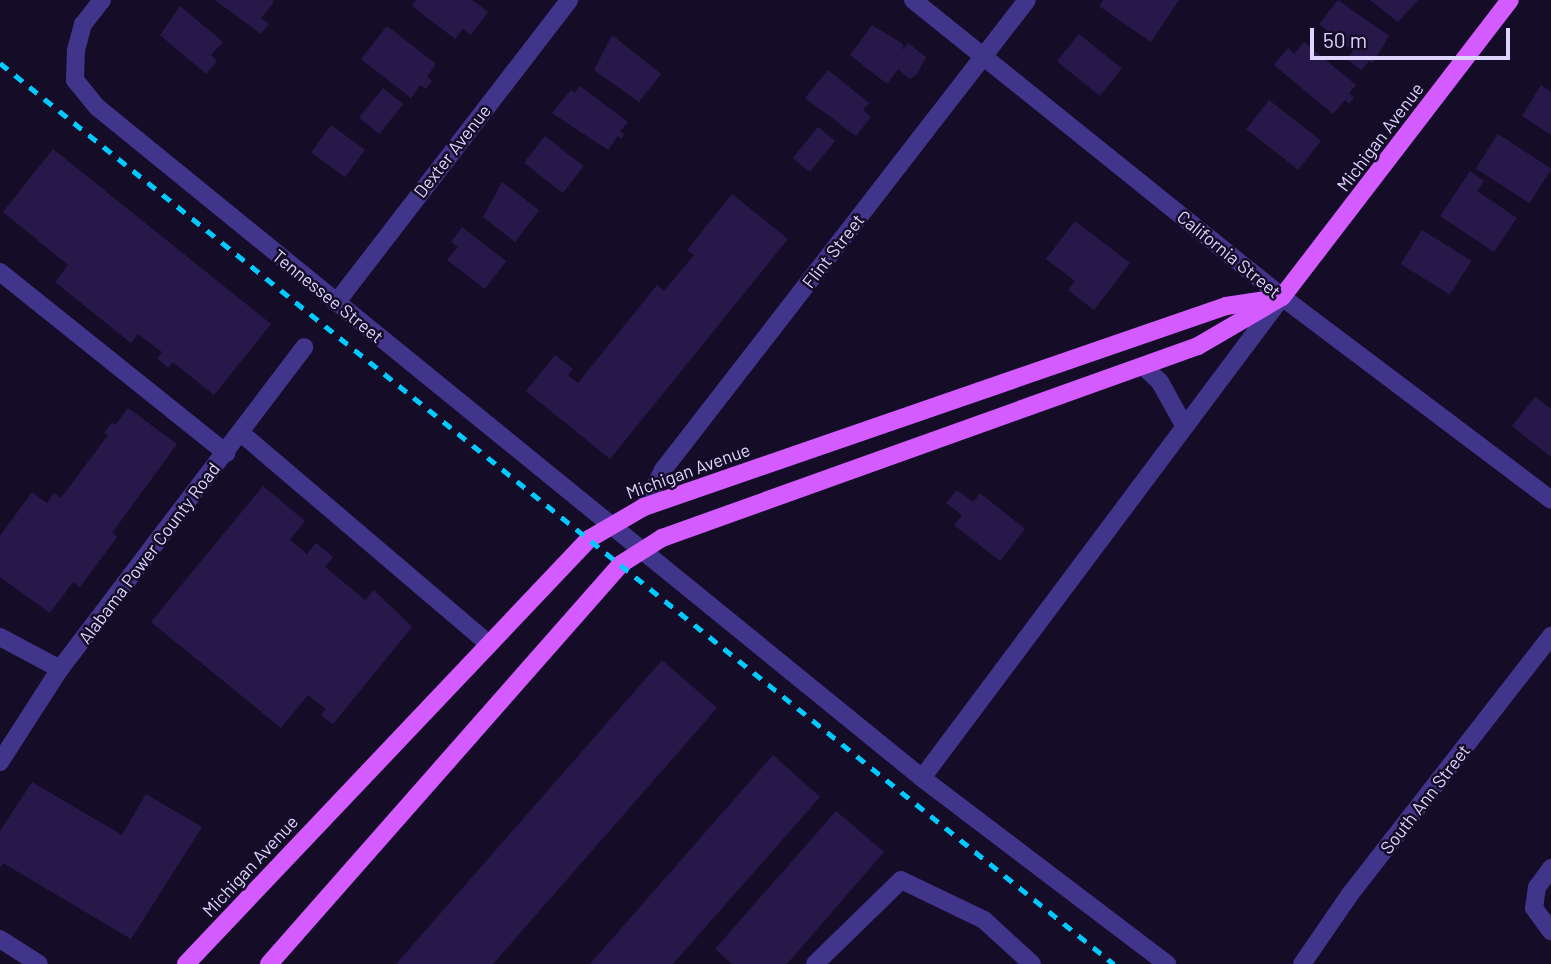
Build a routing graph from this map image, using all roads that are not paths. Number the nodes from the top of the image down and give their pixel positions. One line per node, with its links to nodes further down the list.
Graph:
1 (102, 0): 9 (street, Tennessee Street)
2 (569, 0): 9 (street, Dexter Avenue)
3 (914, 0): 6 (street, California Street)
4 (1027, 0): 6 (street, Flint Street)
5 (1510, 0): 8 (main road, Michigan Avenue)
6 (984, 56): 8 (street, California Street); 16 (street, Flint Street)
7 (0, 272): 14 (street)
8 (1282, 297): 11 (main road, Michigan Avenue); 12 (street); 15 (street, California Street); 16 (main road, Michigan Avenue)
9 (336, 303): 17 (street, Tennessee Street)
10 (304, 347): 13 (street, Alabama Power County Road)
11 (1143, 366): 12 (street); 18 (main road, Michigan Avenue)
12 (1185, 427): 24 (street)
13 (241, 433): 14 (street, Alabama Power County Road); 21 (street)
14 (226, 453): 22 (street, Alabama Power County Road)
15 (1551, 500)
16 (644, 507): 17 (main road, Michigan Avenue)
17 (611, 525): 18 (street, Tennessee Street); 21 (main road, Michigan Avenue)
18 (642, 551): 24 (street, Tennessee Street); 30 (main road, Michigan Avenue)
19 (1551, 636): 34 (street, South Ann Street)
20 (0, 637): 22 (street)
21 (489, 643): 29 (main road, Michigan Avenue)
22 (60, 669): 23 (street, Alabama Power County Road)
23 (0, 762)
24 (922, 778): 33 (street, Tennessee Street)
25 (1551, 869): 26 (street)
26 (1551, 931)
27 (0, 939): 28 (street)
28 (39, 964)
29 (186, 964)
30 (269, 964)
31 (815, 964): 32 (street)
32 (1032, 964)
33 (1167, 964)
34 (1302, 964)

